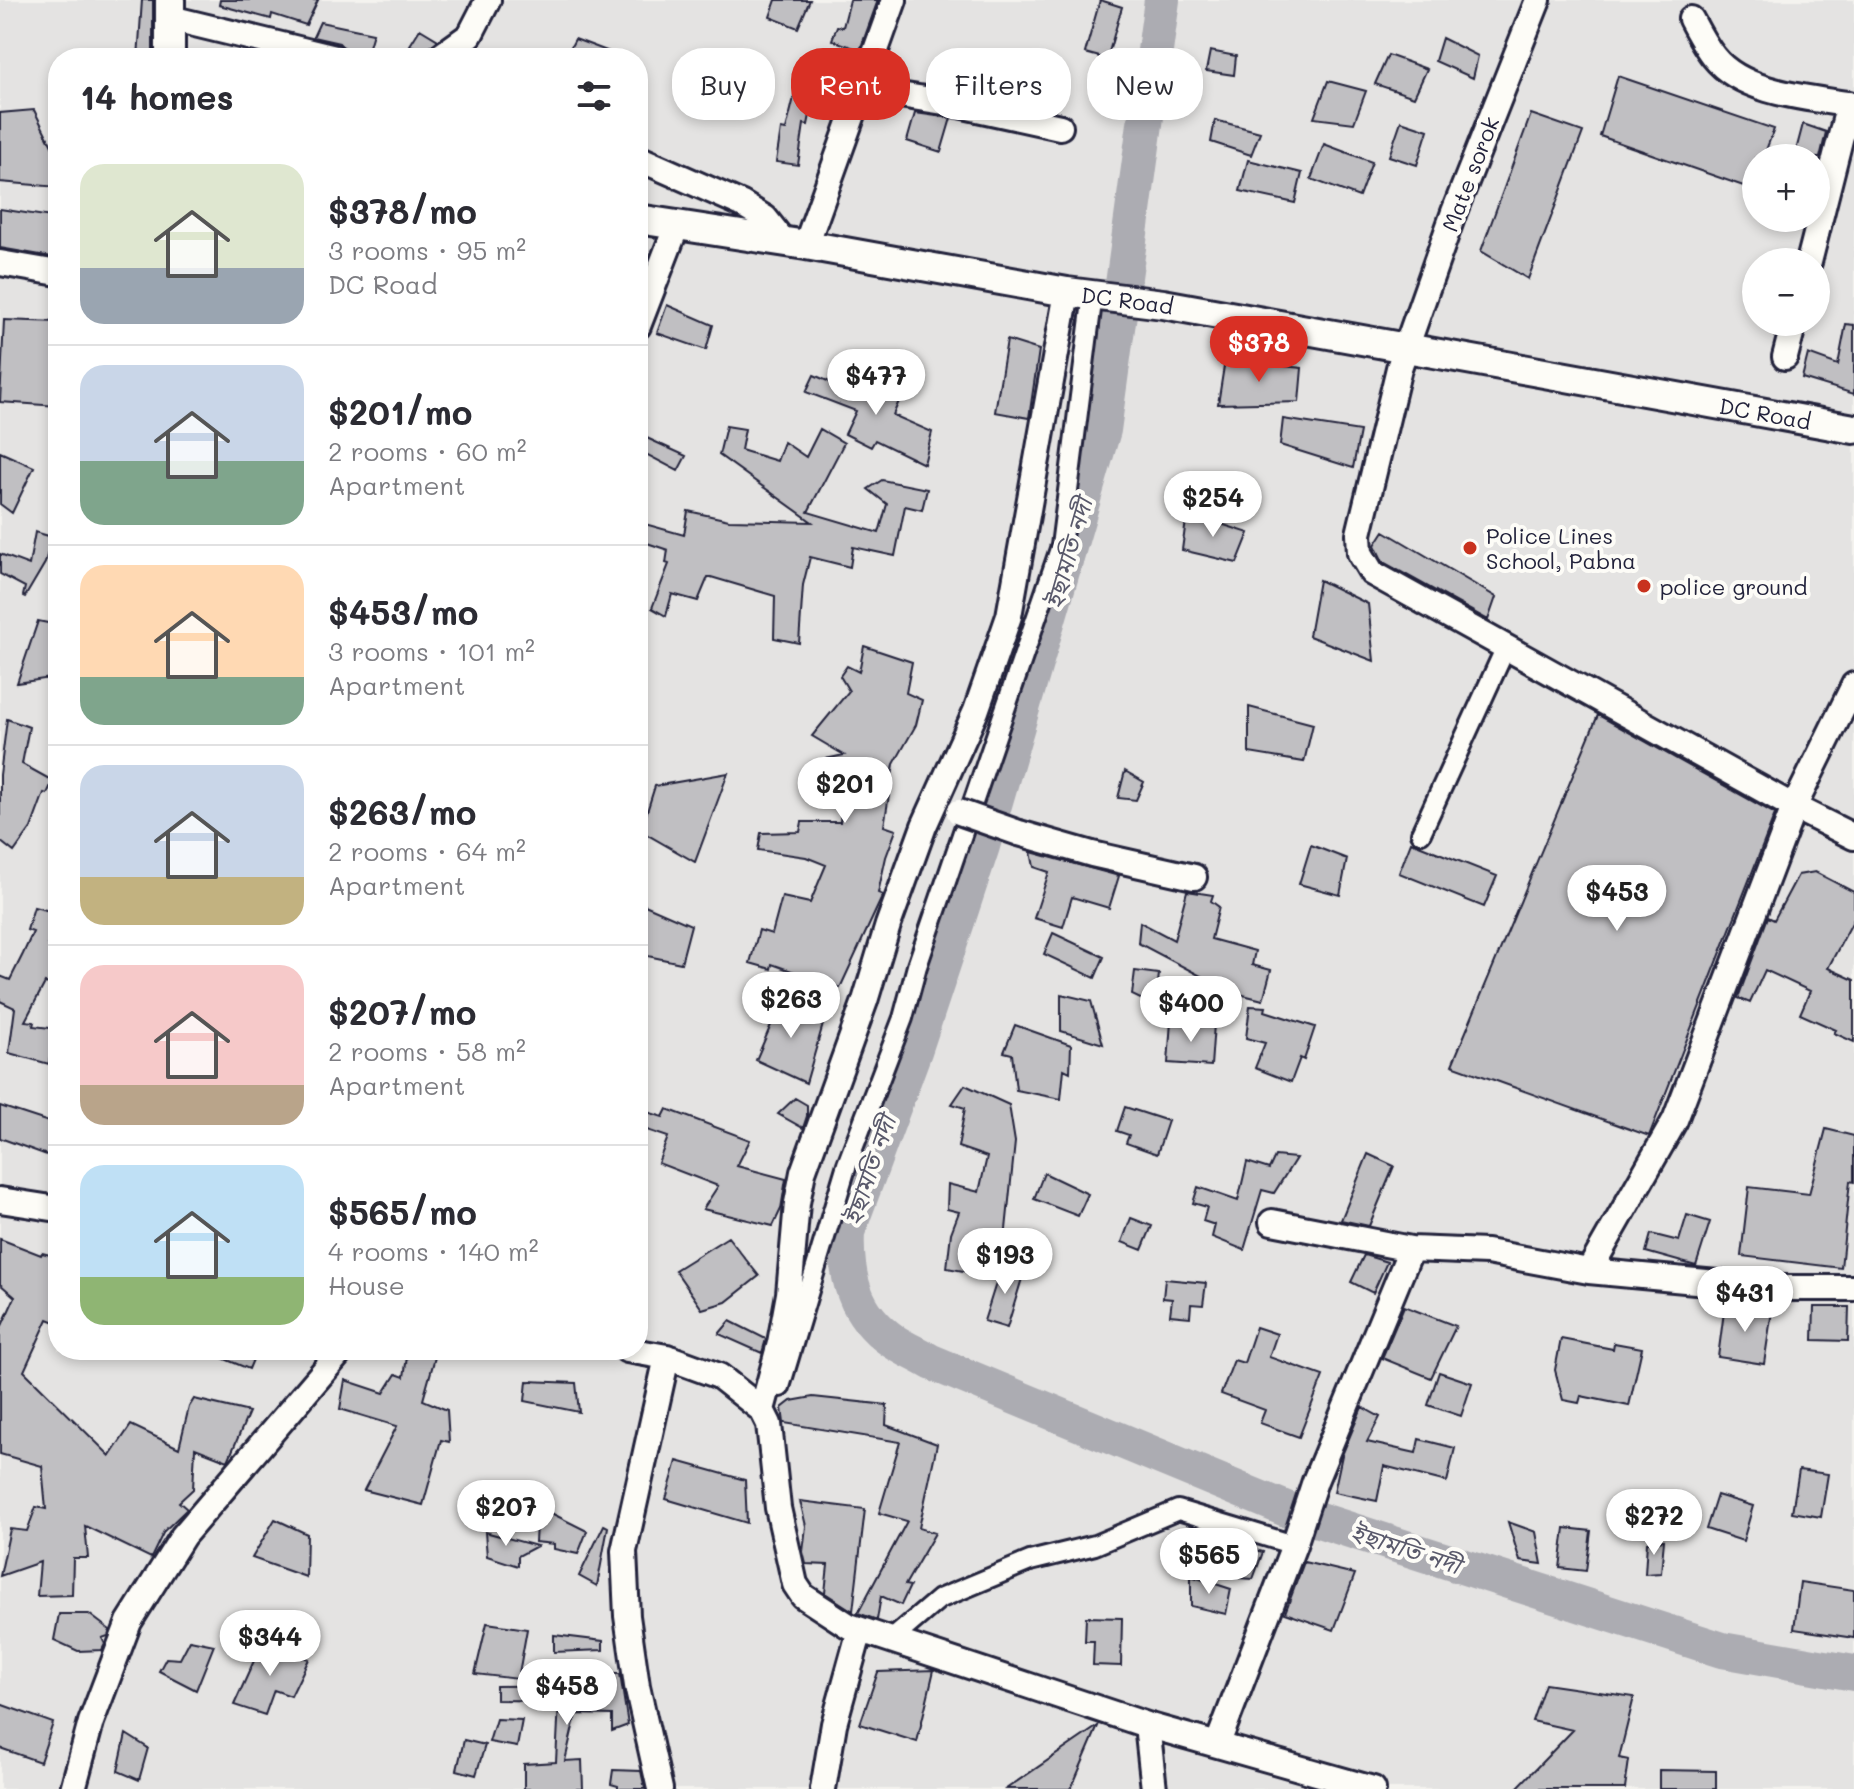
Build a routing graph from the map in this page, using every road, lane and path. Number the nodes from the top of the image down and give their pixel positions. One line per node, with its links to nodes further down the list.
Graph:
1 (488, 0): 8 (street)
2 (894, 0): 9 (street)
3 (1538, 0): 24 (street, Mate sorok)
4 (170, 9): 6 (street); 7 (street)
5 (1691, 19): 11 (street)
6 (170, 48)
7 (301, 48)
8 (456, 48)
9 (877, 48)
10 (910, 97): 13 (street)
11 (1852, 105): 18 (street)
12 (849, 120): 17 (street)
13 (1060, 127)
14 (648, 162): 17 (street)
15 (648, 221): 16 (street, DC Road)
16 (677, 225): 17 (street, DC Road); 22 (street)
17 (795, 243): 21 (street, DC Road)
18 (1813, 248)
19 (0, 263): 20 (street)
20 (48, 271)
21 (1080, 293): 24 (street, DC Road); 29 (street); 43 (street)
22 (648, 300)
23 (1790, 336): 25 (street)
24 (1404, 357): 26 (street, DC Road); 27 (street, Mate sorok)
25 (1785, 357)
26 (1854, 429)
27 (1506, 647): 30 (street, Mate sorok); 31 (street)
28 (1854, 685): 30 (street)
29 (934, 803): 33 (street, bridge); 43 (street)
30 (1794, 807): 32 (street, Mate sorok); 38 (street)
31 (1421, 833)
32 (1854, 837)
33 (1194, 877)
34 (0, 1200): 35 (street)
35 (48, 1207)
36 (1272, 1222): 37 (street)
37 (1411, 1249): 38 (street); 44 (street)
38 (1589, 1271): 39 (street)
39 (1854, 1288)
40 (648, 1354): 41 (street)
41 (667, 1357): 43 (street); 50 (street)
42 (333, 1360): 49 (street)
43 (765, 1417): 45 (street)
44 (1294, 1544): 46 (street); 48 (street)
45 (860, 1630): 46 (street); 51 (street)
46 (890, 1641): 47 (street)
47 (1147, 1725): 48 (street); 52 (street)
48 (1218, 1743): 53 (street)
49 (73, 1789)
50 (660, 1789)
51 (823, 1789)
52 (1154, 1789)
53 (1373, 1789)

